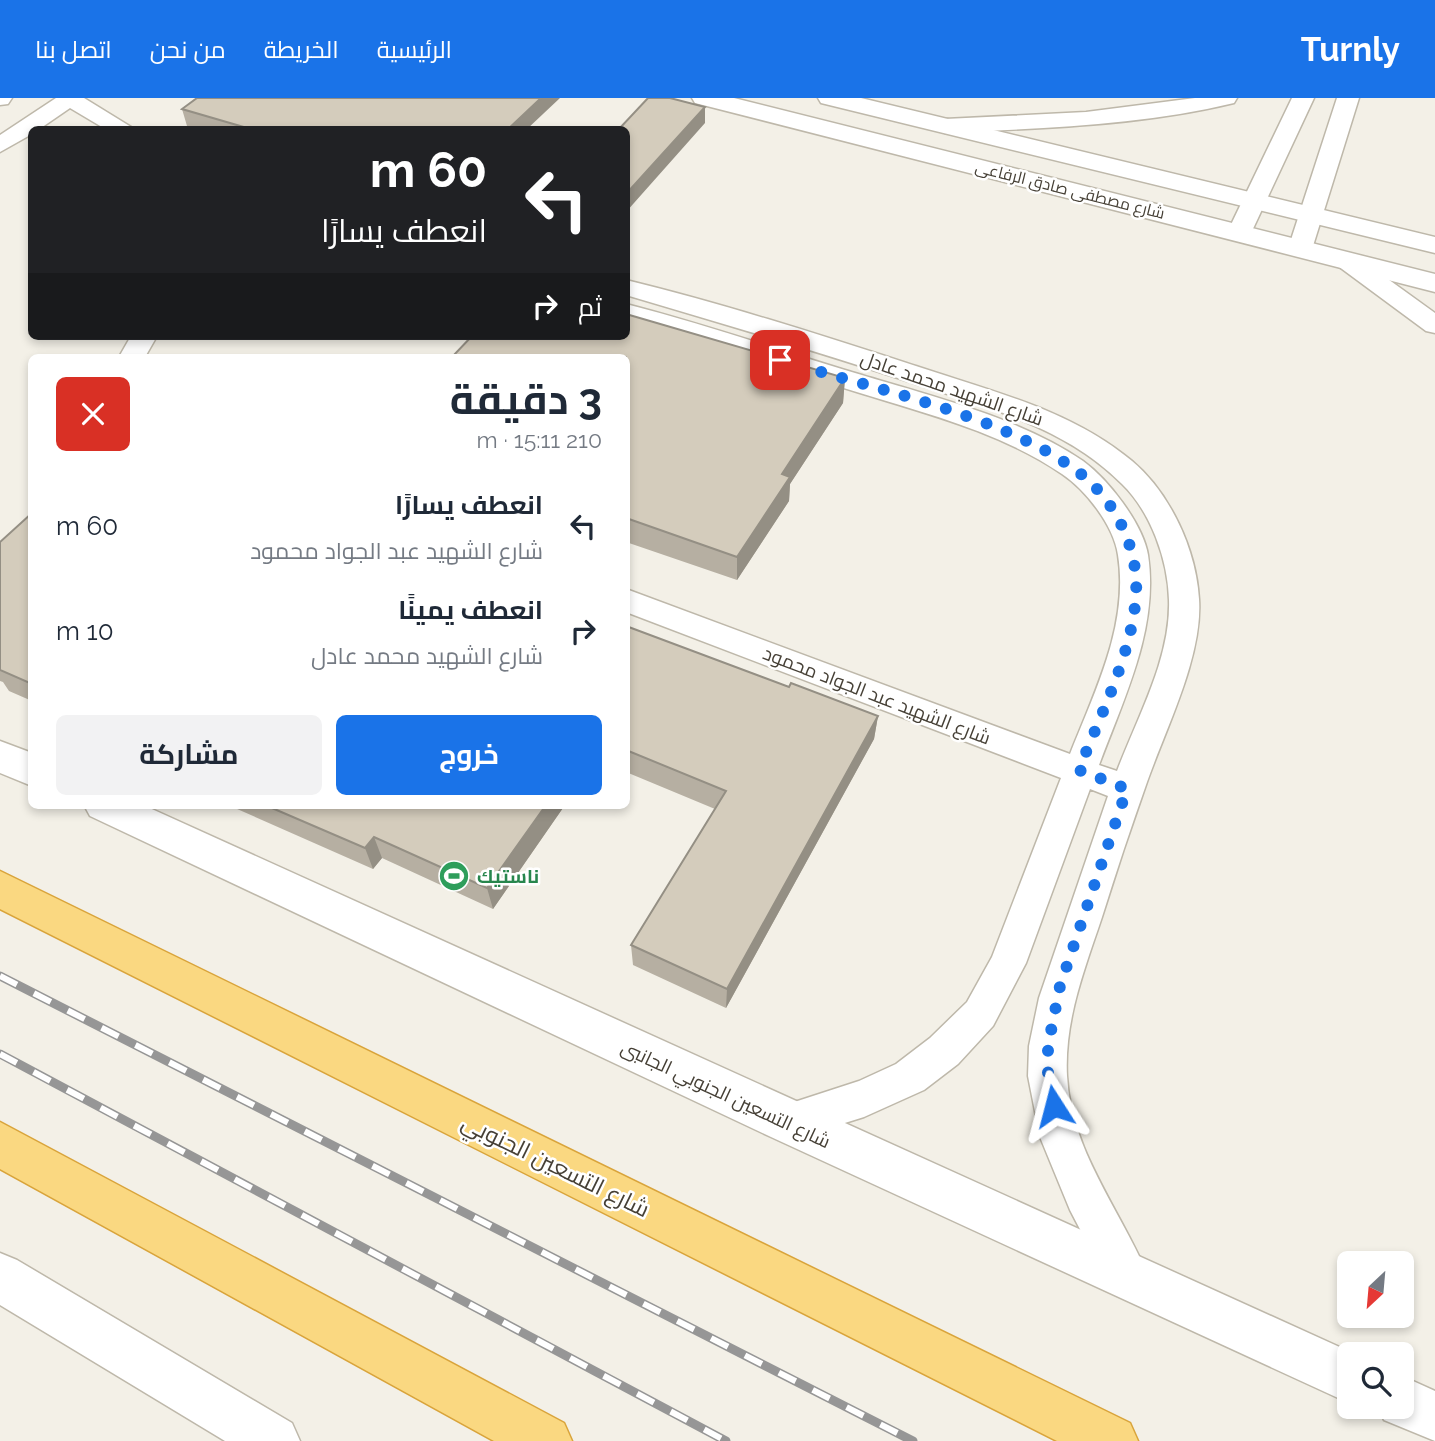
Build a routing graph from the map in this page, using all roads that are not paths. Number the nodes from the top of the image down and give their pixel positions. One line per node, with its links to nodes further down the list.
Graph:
1 (71, 98): 7 (street); 8 (street)
2 (704, 98): 12 (street, شارع مصطفى صادق الرفاعى)
3 (831, 98): 9 (street, شارع مصطفى صادق الرفاعى)
4 (1226, 98): 9 (street)
5 (1303, 98): 10 (street)
6 (1348, 98): 11 (street)
7 (32, 126)
8 (117, 126)
9 (945, 126): 10 (street, شارع مصطفى صادق الرفاعى)
10 (1253, 201): 11 (street, شارع مصطفى صادق الرفاعى); 12 (street)
11 (1312, 215): 13 (street, شارع مصطفى صادق الرفاعى); 14 (street)
12 (1239, 233): 14 (street, شارع مصطفى صادق الرفاعى)
13 (1435, 245)
14 (1300, 249): 15 (street, شارع مصطفى صادق الرفاعى)
15 (1347, 261): 16 (street, شارع مصطفى صادق الرفاعى); 20 (street)
16 (1435, 283)
17 (630, 289): 19 (street, شارع الشهيد محمد عادل)
18 (630, 312): 19 (street, شارع الشهيد محمد عادل)
19 (689, 318): 24 (street, شارع الشهيد محمد عادل); 25 (street, شارع الشهيد محمد عادل)
20 (1435, 325)
21 (630, 602): 24 (street, شارع الشهيد عبد الجواد محمود)
22 (0, 757): 23 (street)
23 (28, 769)
24 (1079, 770): 25 (street, شارع الشهيد عبد الجواد محمود); 28 (street, شارع الشهيد محمد عادل)
25 (1127, 789): 31 (street, شارع الشهيد محمد عادل)
26 (113, 809): 28 (street, شارع التسعين الجنوبي الجانبى)
27 (0, 888): 37 (highway, شارع التسعين الجنوبي)
28 (787, 1122): 31 (street, شارع التسعين الجنوبي الجانبى)
29 (0, 1143): 36 (highway)
30 (0, 1277): 35 (street)
31 (1128, 1278): 32 (street, شارع التسعين الجنوبي الجانبى)
32 (1337, 1373)
33 (1414, 1407): 34 (street)
34 (1435, 1417)
35 (274, 1441)
36 (546, 1441)
37 (1112, 1441)

